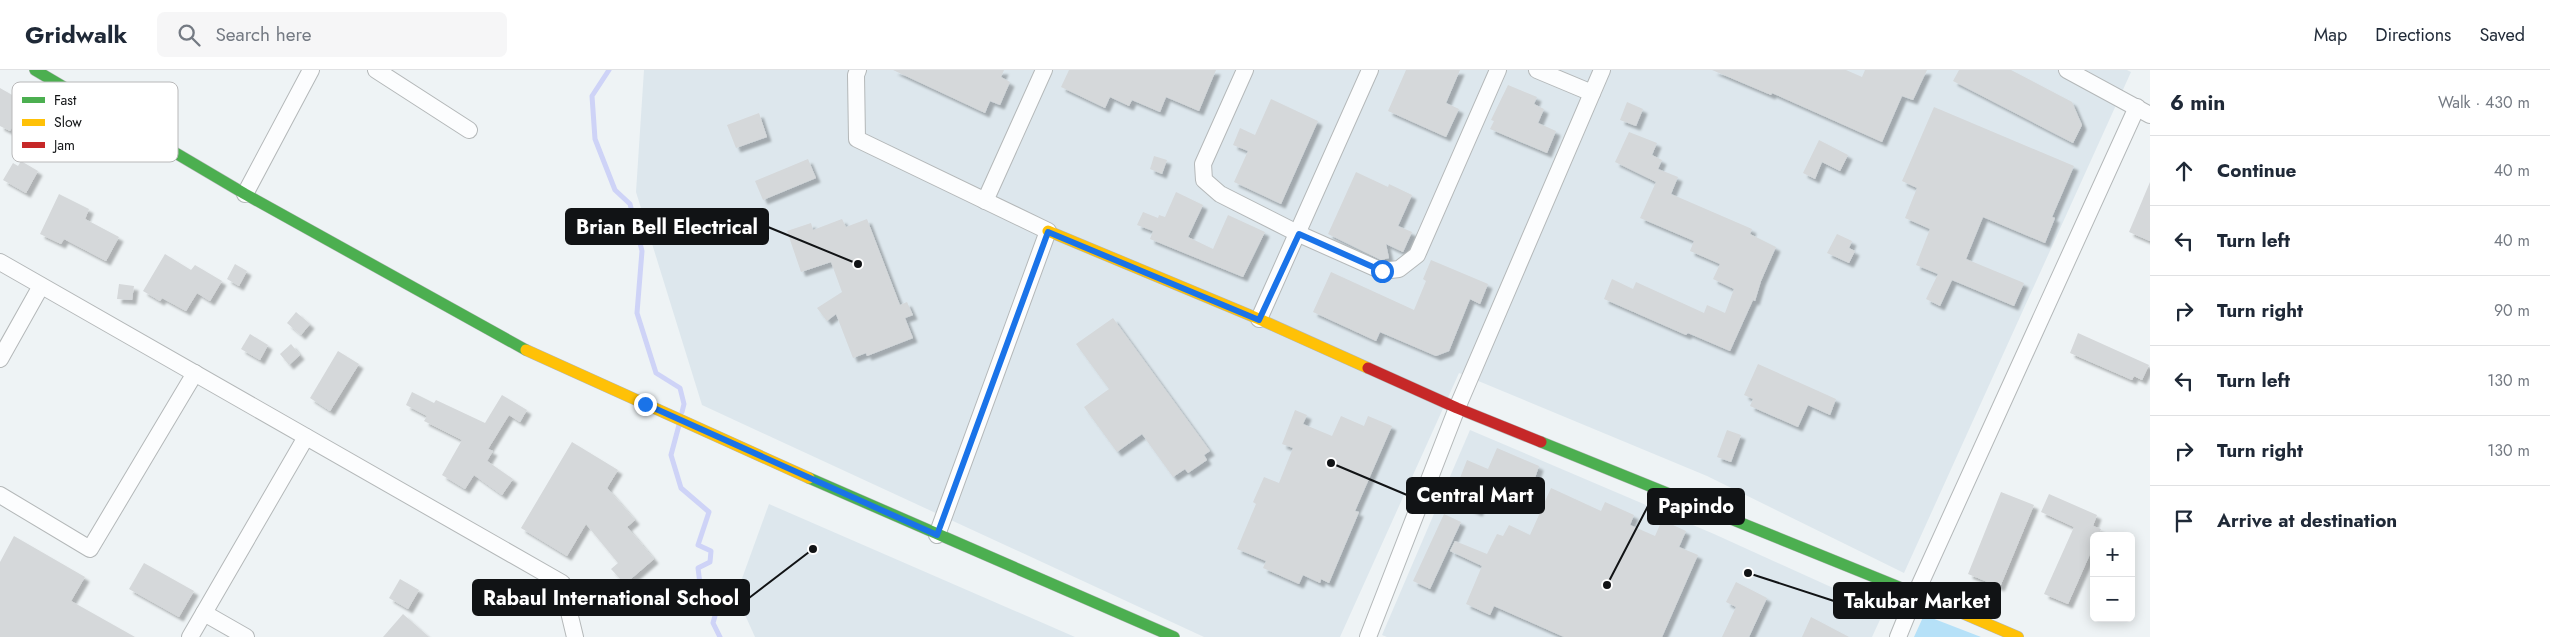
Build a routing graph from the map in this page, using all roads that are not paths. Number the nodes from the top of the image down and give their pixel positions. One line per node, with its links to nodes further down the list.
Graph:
1 (35, 70): 12 (main road)
2 (311, 70): 17 (street)
3 (376, 70): 15 (street)
4 (858, 70): 18 (street)
5 (1044, 70): 18 (street)
6 (1245, 70): 20 (street)
7 (1370, 70): 20 (street)
8 (1498, 70): 20 (street)
9 (1538, 70): 13 (street)
10 (1602, 70): 13 (street)
11 (2067, 70): 14 (street)
12 (55, 82)
13 (1592, 93): 26 (street)
14 (2144, 111): 30 (street)
15 (469, 130)
16 (178, 154): 17 (main road)
17 (245, 194): 29 (main road)
18 (986, 201): 19 (street)
19 (1048, 232): 23 (main road); 29 (street)
20 (1299, 234): 23 (street)
21 (0, 262): 22 (street)
22 (41, 286): 24 (street); 25 (street)
23 (1259, 320): 26 (main road)
24 (0, 359)
25 (195, 373): 27 (street); 28 (street)
26 (1457, 408): 30 (main road); 36 (street)
27 (306, 437): 31 (street); 34 (street)
28 (0, 495)
29 (937, 535): 35 (main road)
30 (1916, 593): 37 (street); 38 (main road)
31 (204, 613): 32 (street); 33 (street)
32 (190, 637)
33 (246, 637)
34 (575, 637)
35 (1174, 637)
36 (1368, 637)
37 (1898, 637)
38 (2018, 637)

